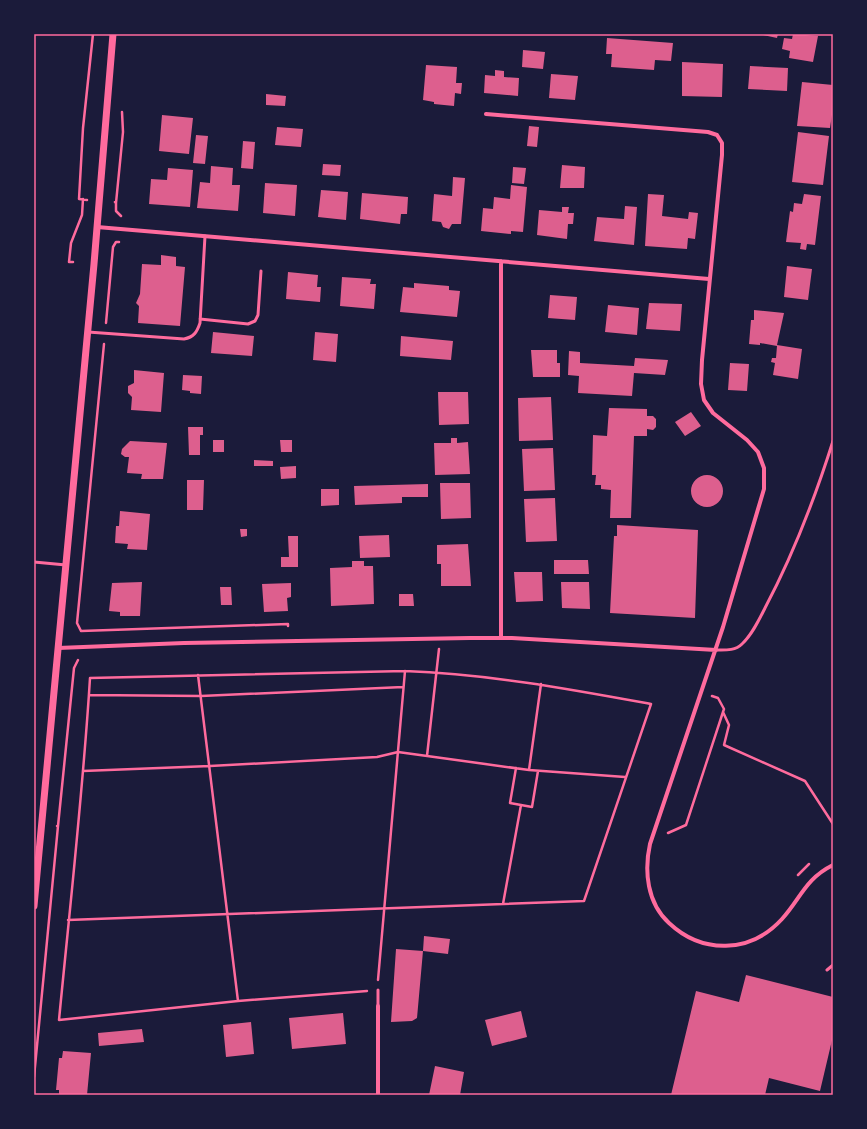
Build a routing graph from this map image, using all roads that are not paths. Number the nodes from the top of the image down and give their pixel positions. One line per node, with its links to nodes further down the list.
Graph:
1 (113, 34): 3 (street)
2 (486, 114): 7 (street)
3 (97, 227): 4 (street); 9 (street)
4 (205, 236): 5 (street); 8 (lane)
5 (501, 261): 7 (street); 13 (street)
6 (261, 271): 8 (lane)
7 (709, 280): 15 (street)
8 (200, 319): 9 (lane)
9 (88, 332): 12 (street)
10 (833, 441): 15 (lane)
11 (34, 562): 12 (lane)
12 (66, 565): 14 (street)
13 (501, 638): 14 (street); 15 (street)
14 (58, 648): 17 (street)
15 (716, 650): 16 (street)
16 (833, 865)
17 (34, 906)
18 (833, 965): 19 (lane)
19 (827, 970)
20 (378, 990): 21 (lane)
21 (378, 1006): 22 (street)
22 (378, 1095)

